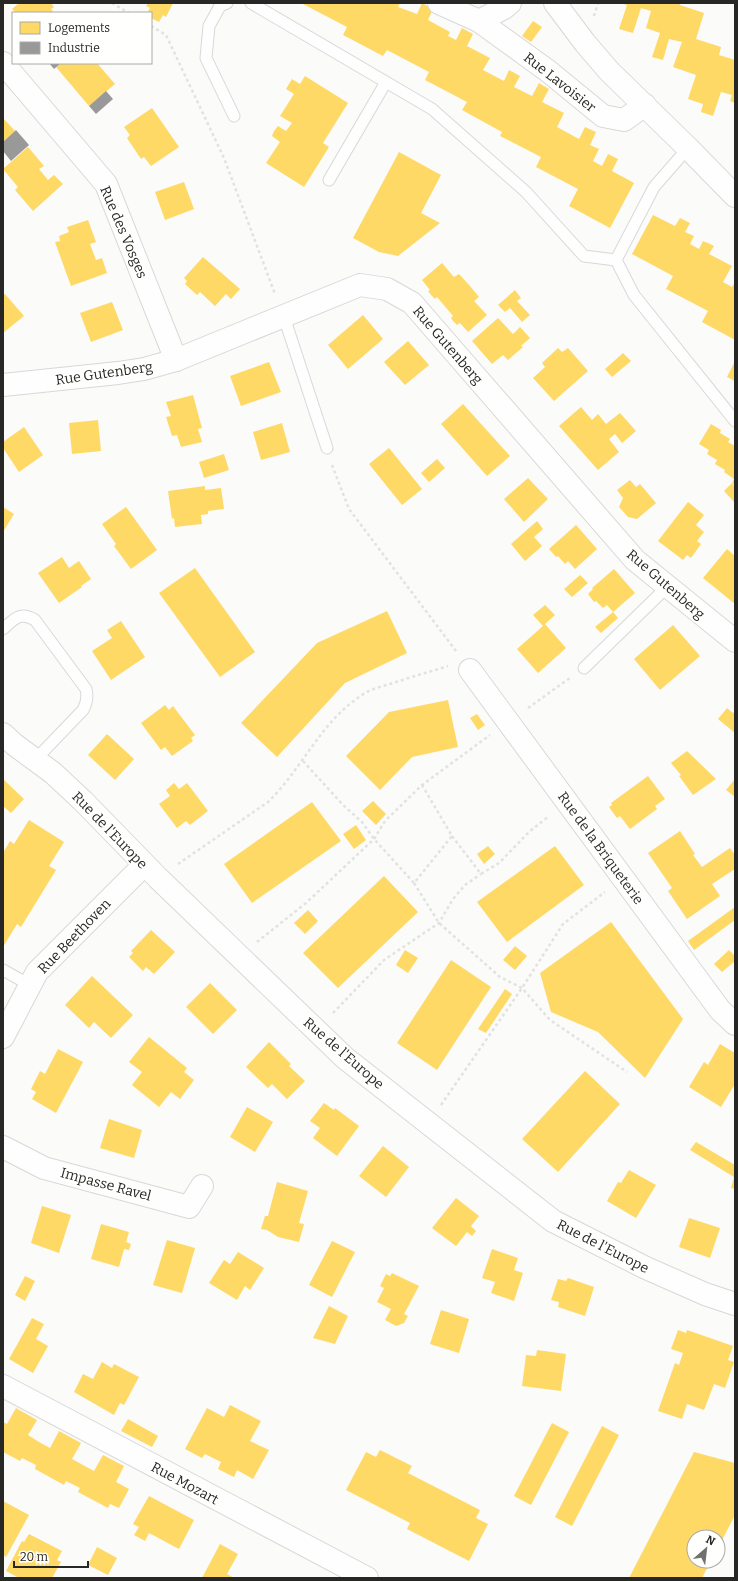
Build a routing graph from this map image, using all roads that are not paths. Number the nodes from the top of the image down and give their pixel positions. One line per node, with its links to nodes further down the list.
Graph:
1 (227, 3): 10 (lane)
2 (251, 3): 8 (lane)
3 (439, 3): 6 (street, Rue Lavoisier)
4 (510, 3): 6 (street)
5 (555, 3): 9 (street)
6 (479, 21): 9 (street, Rue Lavoisier)
7 (3, 62): 16 (street, Rue des Vosges)
8 (386, 82): 12 (lane); 14 (lane)
9 (645, 105): 11 (street)
10 (234, 116)
11 (688, 148): 13 (street); 14 (lane)
12 (329, 180)
13 (735, 196)
14 (616, 260): 18 (lane)
15 (284, 317): 16 (street, Rue Gutenberg); 19 (lane); 20 (street, Rue Gutenberg)
16 (176, 360): 17 (street, Rue Gutenberg)
17 (3, 384)
18 (735, 421)
19 (327, 448)
20 (667, 588): 22 (street, Rue Gutenberg); 24 (lane)
21 (3, 629): 26 (lane)
22 (735, 641)
23 (467, 665): 30 (street, Rue de la Briqueterie)
24 (584, 668)
25 (3, 734): 26 (street, Rue de l'Europe)
26 (35, 760): 27 (street, Rue de l'Europe)
27 (151, 871): 29 (street, Rue Beethoven); 34 (street, Rue de l'Europe)
28 (3, 970): 29 (lane)
29 (30, 985): 31 (street, Rue Beethoven)
30 (735, 1024)
31 (3, 1037)
32 (3, 1147): 33 (street, Impasse Ravel)
33 (202, 1186)
34 (735, 1304)
35 (3, 1386): 36 (street, Rue Mozart)
36 (367, 1578)

